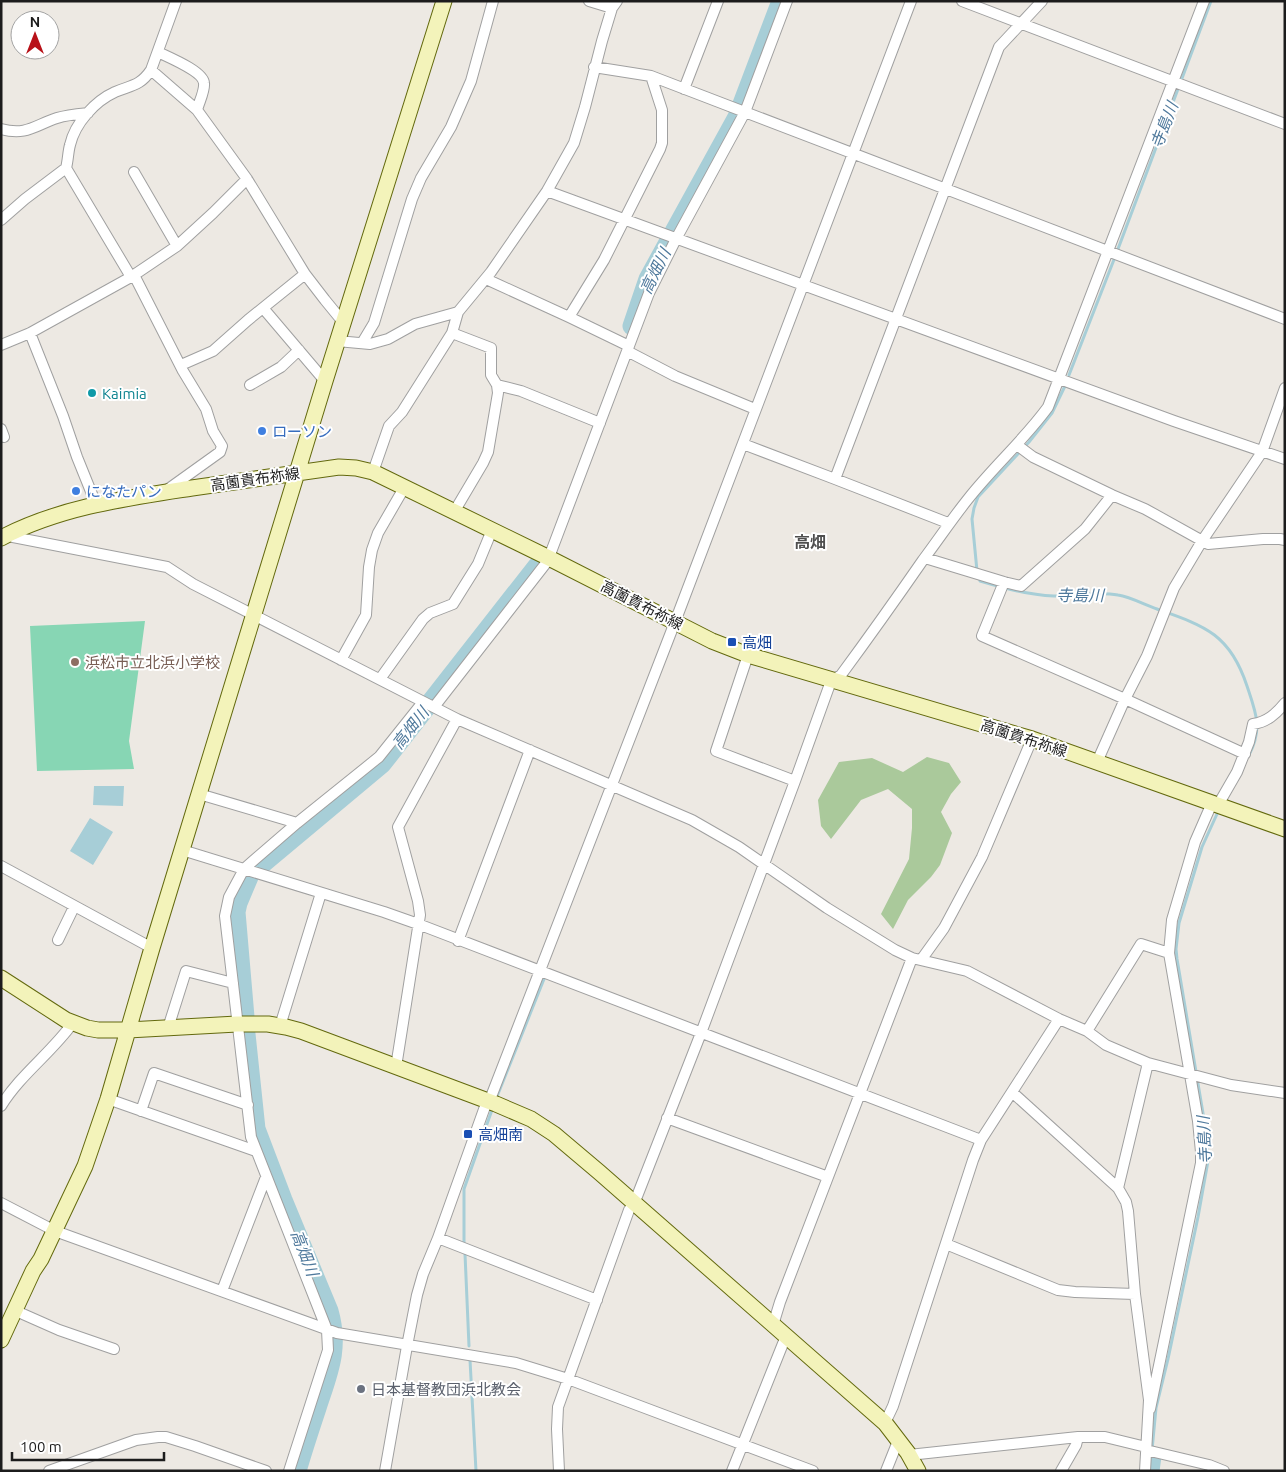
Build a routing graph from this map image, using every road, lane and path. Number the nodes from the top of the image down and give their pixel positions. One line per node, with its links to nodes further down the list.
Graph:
1 (176, 1): 13 (street)
2 (444, 1): 44 (street)
3 (493, 1): 49 (street)
4 (589, 1): 11 (street)
5 (718, 1): 18 (street)
6 (787, 1): 20 (street)
7 (911, 1): 24 (street)
8 (962, 1): 12 (street)
9 (1042, 1): 12 (street)
10 (1204, 1): 17 (street)
11 (615, 5): 14 (street)
12 (1021, 24): 17 (street); 28 (street)
13 (158, 52): 15 (street); 19 (street)
14 (594, 67): 16 (street); 29 (street)
15 (151, 70): 19 (street); 21 (street)
16 (651, 76): 18 (street); 31 (street)
17 (1177, 83): 22 (street); 34 (street)
18 (684, 89): 20 (street)
19 (197, 110): 27 (street)
20 (741, 111): 24 (street); 32 (street)
21 (88, 112): 23 (street); 25 (street)
22 (1285, 124)
23 (1, 129)
24 (854, 153): 28 (street); 38 (street)
25 (66, 168): 30 (street); 36 (street)
26 (134, 172): 33 (street)
27 (247, 179): 33 (street); 35 (street)
28 (946, 188): 34 (street); 43 (street)
29 (547, 191): 31 (street); 37 (street)
30 (1, 220)
31 (625, 220): 32 (street); 41 (street)
32 (672, 237): 38 (street); 50 (street)
33 (177, 246): 36 (street)
34 (1109, 250): 42 (street); 53 (street)
35 (305, 274): 39 (street); 44 (street)
36 (132, 276): 45 (street); 52 (street)
37 (486, 279): 40 (street); 41 (street)
38 (804, 285): 43 (street); 58 (street)
39 (263, 308): 51 (street); 52 (street)
40 (458, 312): 46 (street); 49 (street)
41 (569, 317): 50 (street)
42 (1285, 318)
43 (897, 319): 53 (street); 66 (street)
44 (344, 322): 48 (street)
45 (30, 333): 47 (street); 70 (street)
46 (452, 333): 56 (street); 64 (street)
47 (2, 342)
48 (338, 342): 49 (street); 54 (street)
49 (362, 343)
50 (626, 346): 58 (street); 59 (street)
51 (299, 350): 54 (street); 55 (street)
52 (181, 365): 68 (street)
53 (1060, 378): 61 (street); 62 (street)
54 (325, 380): 65 (street)
55 (250, 385)
56 (497, 385): 59 (street); 71 (street)
57 (1285, 388): 62 (street)
58 (755, 410): 60 (street)
59 (597, 421): 77 (street)
60 (743, 444): 66 (street); 81 (street)
61 (1021, 448): 69 (street); 72 (street)
62 (1262, 452): 63 (street); 76 (street)
63 (1285, 459)
64 (373, 472): 65 (street, 高薗貴布祢線); 67 (street, 高薗貴布祢線)
65 (298, 473): 68 (street, 高薗貴布祢線); 80 (street)
66 (835, 479): 72 (street)
67 (404, 488): 71 (street, 高薗貴布祢線); 83 (street)
68 (164, 492): 70 (street, 高薗貴布祢線)
69 (1112, 495): 76 (street); 79 (street)
70 (96, 504): 74 (street, 高薗貴布祢線)
71 (454, 512): 73 (street, 高薗貴布祢線)
72 (948, 523): 78 (street)
73 (492, 530): 77 (street, 高薗貴布祢線); 84 (street)
74 (5, 536): 80 (street)
75 (1285, 540): 76 (street)
76 (1202, 541): 86 (street)
77 (549, 558): 81 (street, 高薗貴布祢線); 88 (street)
78 (925, 558): 79 (street); 85 (street)
79 (1002, 586): 86 (street)
80 (254, 615): 83 (street); 96 (street)
81 (675, 622): 82 (street, 高薗貴布祢線); 95 (street)
82 (748, 655): 85 (street, 高薗貴布祢線); 94 (street)
83 (341, 660): 84 (street)
84 (380, 680): 88 (street)
85 (831, 680): 90 (street, 高薗貴布祢線); 94 (street)
86 (1125, 699): 92 (street); 93 (street)
87 (1285, 703): 92 (street)
88 (429, 705): 89 (street); 98 (street)
89 (457, 719): 91 (street); 106 (street)
90 (1032, 739): 93 (street, 高薗貴布祢線); 111 (street)
91 (530, 750): 95 (street); 108 (street)
92 (1245, 754): 97 (street)
93 (1097, 762): 97 (street, 高薗貴布祢線)
94 (795, 781): 101 (street)
95 (612, 785): 101 (street); 112 (street)
96 (199, 794): 98 (street); 100 (street)
97 (1215, 804): 99 (street, 高薗貴布祢線); 110 (street)
98 (297, 823): 103 (street)
99 (1285, 829)
100 (182, 850): 103 (street); 109 (street)
101 (764, 863): 111 (street); 122 (street)
102 (2, 869): 105 (street)
103 (244, 869): 104 (street); 114 (street)
104 (321, 893): 106 (street); 118 (street)
105 (74, 907): 107 (street); 109 (street)
106 (418, 924): 108 (street); 124 (street)
107 (58, 940)
108 (458, 941): 112 (street)
109 (152, 948): 120 (street)
110 (1169, 953): 121 (street); 125 (street)
111 (916, 959): 115 (street); 128 (street)
112 (541, 972): 122 (street); 131 (street)
113 (1, 978): 116 (street)
114 (233, 983): 117 (street); 119 (street)
115 (1059, 1019): 121 (street); 126 (street)
116 (72, 1024): 120 (street); 130 (street)
117 (237, 1024): 118 (street); 119 (street); 132 (street)
118 (280, 1026): 124 (street)
119 (168, 1028): 120 (street)
120 (128, 1030): 129 (street)
121 (1087, 1031): 123 (street)
122 (700, 1033): 128 (street); 134 (street)
123 (1148, 1063): 125 (street); 139 (street)
124 (396, 1067): 131 (street)
125 (1194, 1075): 127 (street); 156 (street)
126 (1012, 1092): 135 (street); 139 (street)
127 (1285, 1093)
128 (860, 1094): 135 (street); 138 (street)
129 (108, 1099): 133 (street); 142 (street)
130 (3, 1101)
131 (491, 1103): 141 (street); 143 (street)
132 (248, 1105): 133 (street); 136 (street)
133 (141, 1111): 136 (street)
134 (667, 1118): 138 (street); 141 (street)
135 (980, 1140): 144 (street)
136 (256, 1150): 137 (street)
137 (266, 1177): 145 (street); 150 (street)
138 (828, 1177): 149 (street)
139 (1118, 1188): 146 (street)
140 (1, 1203): 142 (street)
141 (634, 1204): 147 (street); 149 (street)
142 (55, 1231): 145 (street); 148 (street)
143 (438, 1238): 147 (street); 153 (street)
144 (946, 1244): 146 (street); 157 (street)
145 (222, 1292): 150 (street)
146 (1135, 1294): 156 (street)
147 (596, 1300): 155 (street)
148 (16, 1311): 152 (street); 154 (street)
149 (773, 1325): 151 (street)
150 (331, 1331): 153 (street); 165 (street)
151 (786, 1336): 157 (street); 160 (street)
152 (1, 1340)
153 (407, 1346): 155 (street); 166 (street)
154 (114, 1349)
155 (568, 1379): 160 (street); 167 (street)
156 (1150, 1409): 161 (street)
157 (885, 1423): 159 (street)
158 (1078, 1438): 161 (street); 162 (street); 172 (street)
159 (898, 1441): 162 (street); 170 (street)
160 (742, 1445): 168 (street); 169 (street)
161 (1149, 1450): 173 (street); 174 (street)
162 (910, 1455): 171 (street)
163 (49, 1471): 164 (street)
164 (266, 1471)
165 (289, 1471)
166 (386, 1471)
167 (560, 1471)
168 (732, 1471)
169 (812, 1471)
170 (886, 1471)
171 (918, 1471)
172 (1061, 1471)
173 (1145, 1471)
174 (1224, 1471)

